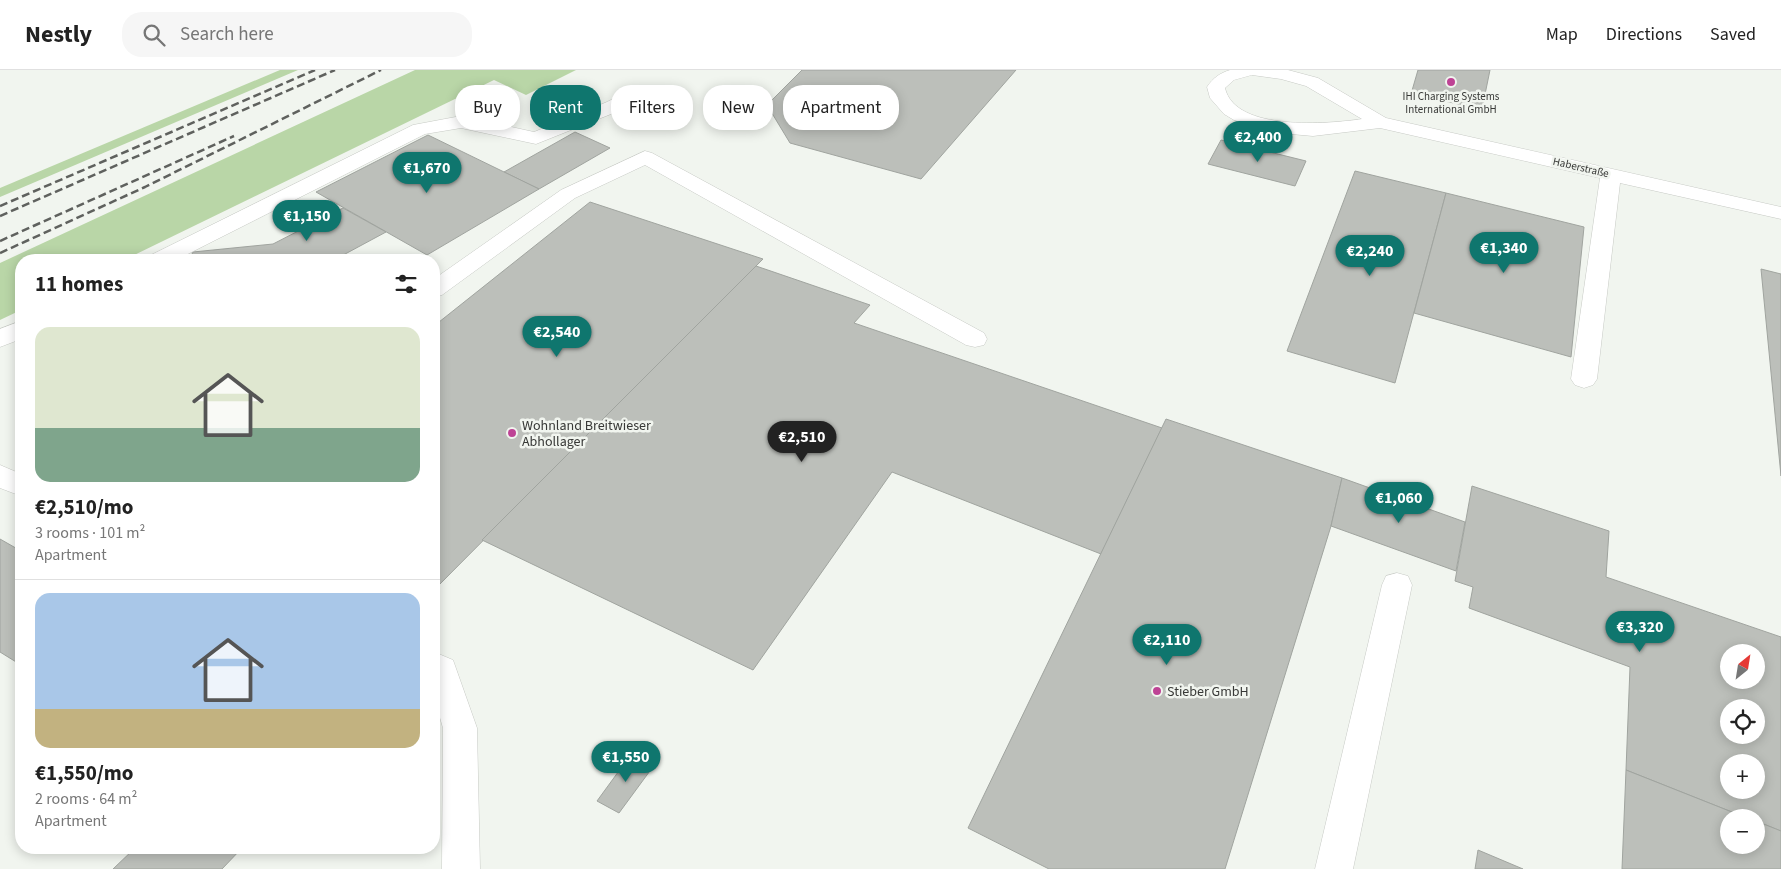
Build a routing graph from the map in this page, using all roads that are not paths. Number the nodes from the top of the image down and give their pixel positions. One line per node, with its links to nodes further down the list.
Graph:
1 (1251, 70): 3 (street, Haberstraße); 3 (street, Haberstraße)
2 (611, 107): 6 (street)
3 (1380, 122): 4 (street, Haberstraße)
4 (1611, 174): 5 (street, Haberstraße); 11 (street)
5 (1781, 213)
6 (170, 254)
7 (440, 286): 9 (street)
8 (15, 332): 10 (street)
9 (975, 338)
10 (0, 339)
11 (1584, 379)
12 (0, 475): 13 (street)
13 (15, 483)
14 (1397, 585): 18 (street)
15 (440, 669): 16 (street)
16 (447, 721): 17 (street)
17 (461, 869)
18 (1334, 869)

